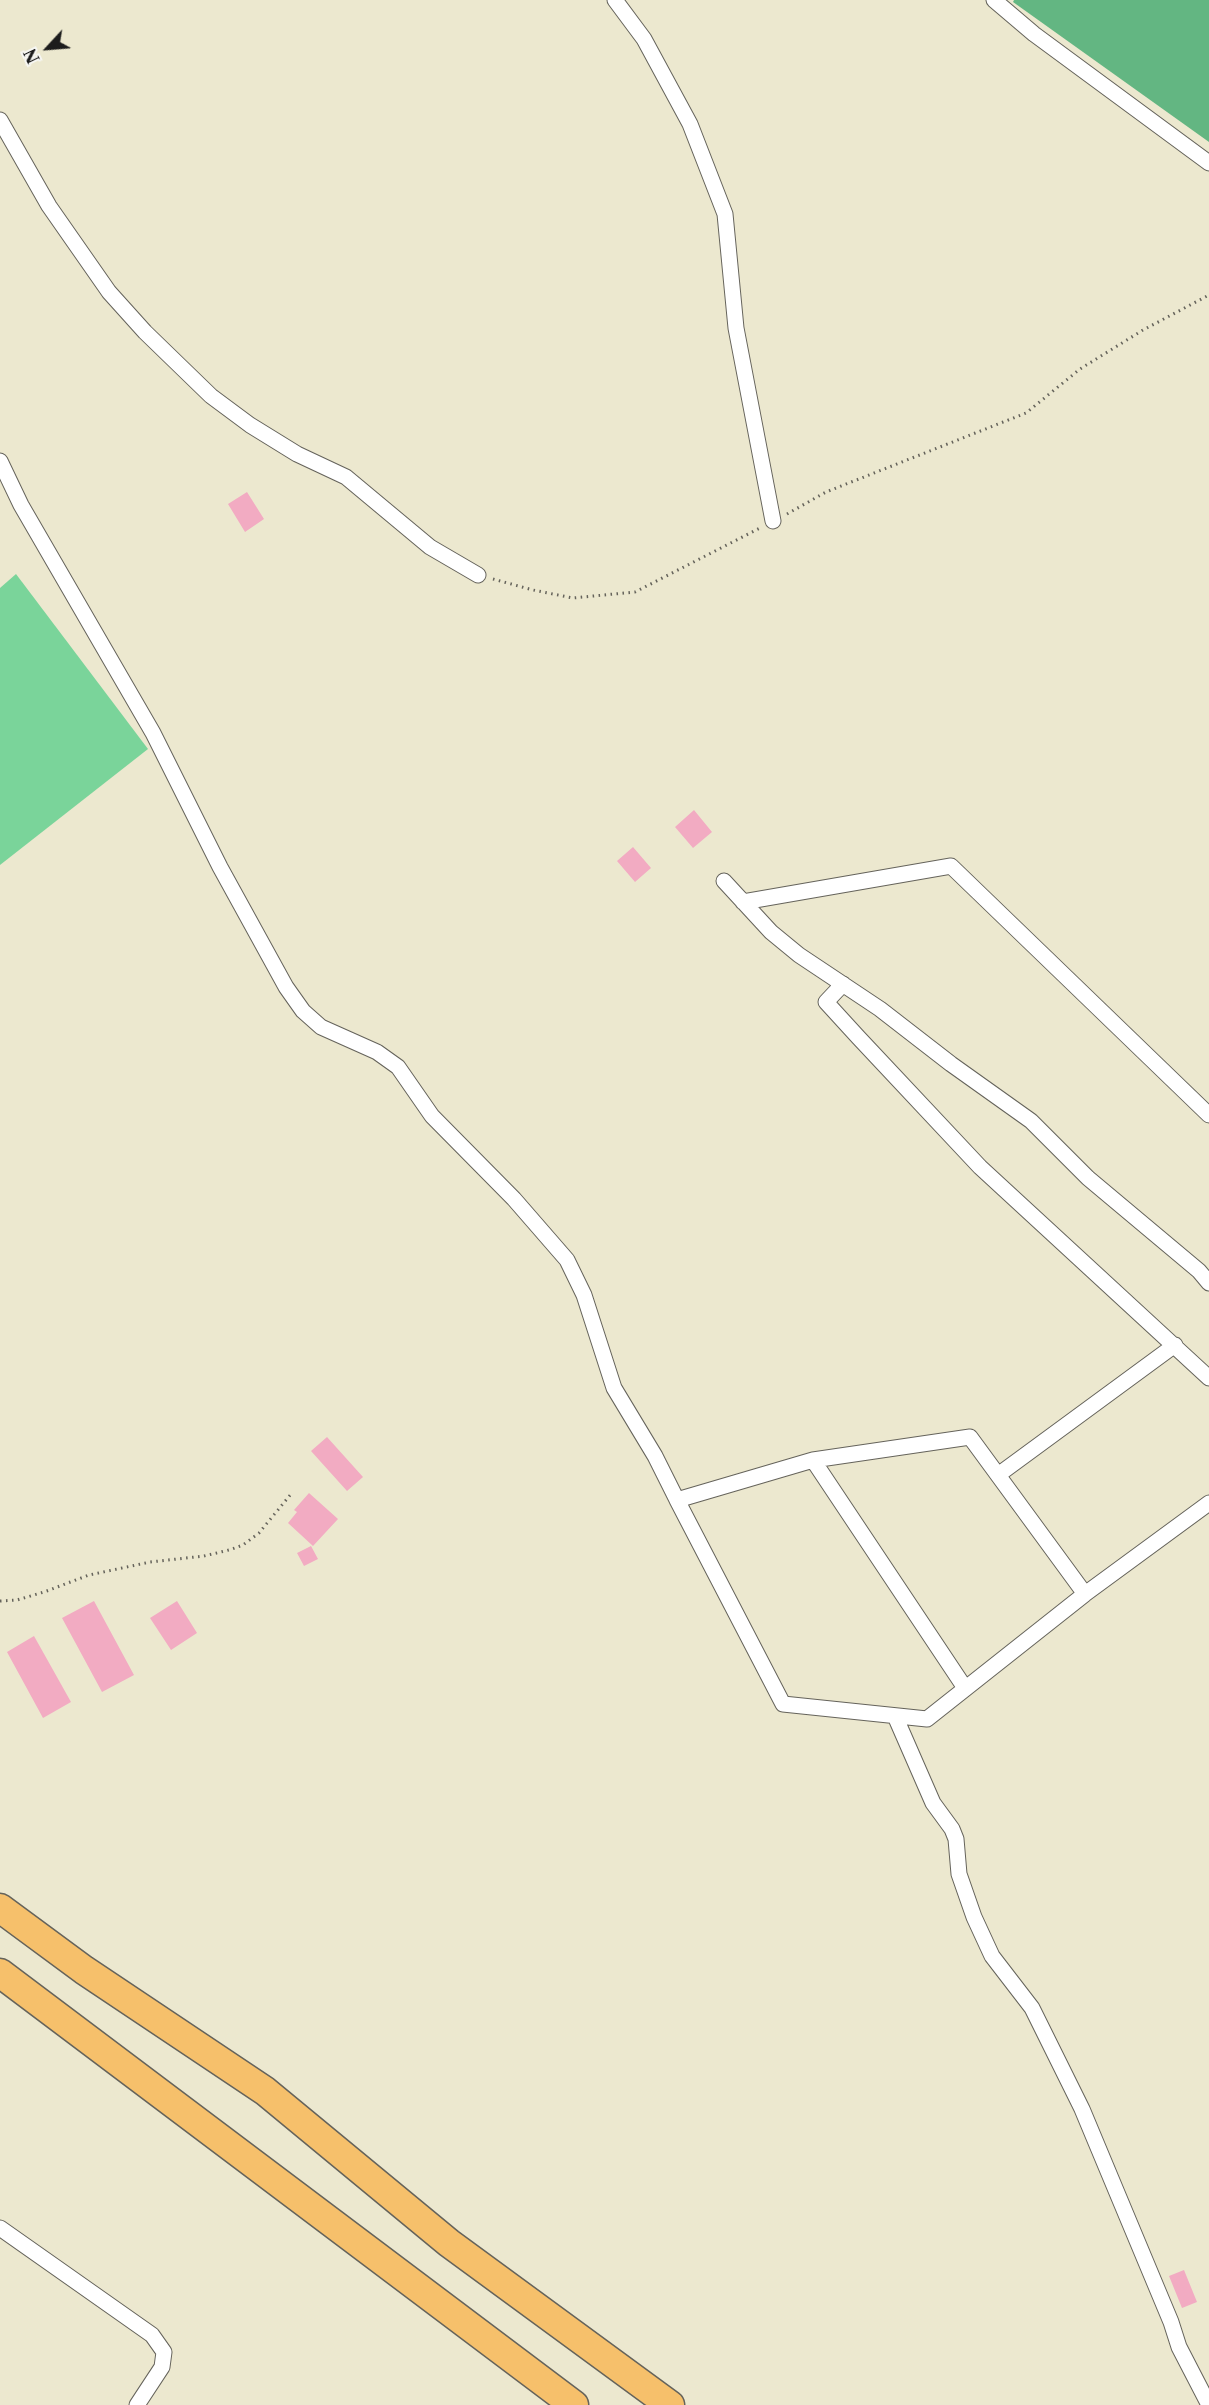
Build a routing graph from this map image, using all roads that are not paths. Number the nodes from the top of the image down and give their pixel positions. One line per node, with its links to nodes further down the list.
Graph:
1 (615, 0): 6 (street)
2 (994, 0): 4 (street)
3 (0, 120): 7 (street)
4 (1209, 164)
5 (0, 461): 17 (street)
6 (772, 521)
7 (478, 575)
8 (724, 881): 9 (street)
9 (743, 902): 10 (street); 11 (street)
10 (843, 984): 12 (street); 13 (street)
11 (1209, 1114)
12 (1209, 1283)
13 (1175, 1345): 14 (street); 16 (street)
14 (1209, 1378)
15 (813, 1460): 16 (street); 17 (street); 20 (street)
16 (998, 1475): 19 (street)
17 (676, 1500): 21 (street)
18 (1209, 1503): 19 (street)
19 (1085, 1594): 20 (street)
20 (964, 1688): 21 (street)
21 (895, 1716): 28 (street)
22 (0, 1908): 27 (highway)
23 (0, 1973): 26 (highway)
24 (0, 2228): 25 (street)
25 (137, 2405)
26 (573, 2405)
27 (670, 2405)
28 (1209, 2405)

